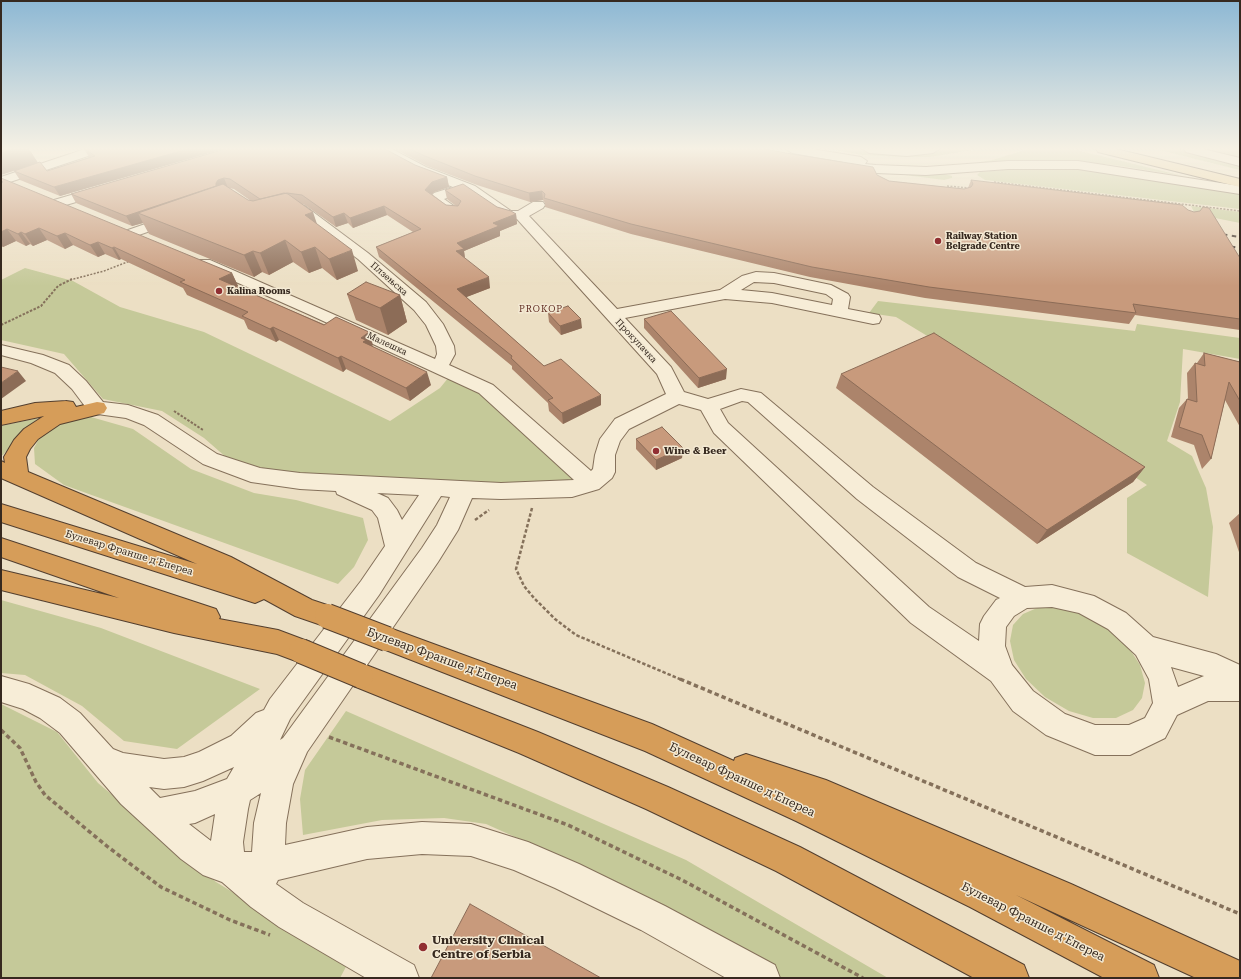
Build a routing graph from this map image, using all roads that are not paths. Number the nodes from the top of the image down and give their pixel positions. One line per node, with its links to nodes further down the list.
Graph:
1 (87, 195): 5 (street)
2 (443, 195): 7 (street)
3 (479, 195): 11 (street)
4 (45, 197): 5 (street)
5 (59, 203): 8 (street)
6 (538, 205): 11 (street)
7 (454, 211)
8 (82, 212)
9 (190, 212): 12 (street)
10 (280, 212): 17 (street, Плзењска)
11 (521, 215): 14 (street, Прокупачка)
12 (152, 241)
13 (192, 258): 17 (street, Малешка)
14 (612, 315): 15 (street); 18 (street, Прокупачка)
15 (873, 319)
16 (1, 350): 20 (street)
17 (437, 367): 24 (street, Малешка)
18 (676, 396): 19 (street); 24 (street)
19 (708, 406): 31 (street); 35 (street)
20 (97, 408): 21 (highway); 22 (highway); 23 (street)
21 (1, 418)
22 (11, 473): 32 (highway)
23 (320, 482): 25 (street); 29 (street)
24 (590, 483): 26 (street)
25 (435, 488): 26 (street); 29 (street)
26 (465, 490): 41 (street)
27 (1, 512): 32 (highway, Булевар Франше д'Епереа)
28 (1, 547): 33 (highway)
29 (397, 548): 40 (street)
30 (1, 580): 33 (highway)
31 (1024, 598): 34 (street); 35 (street)
32 (304, 608): 42 (highway, Булевар Франше д'Епереа, bridge)
33 (289, 646): 47 (highway, bridge)
34 (1145, 647): 36 (street); 39 (street)
35 (1001, 672): 39 (street)
36 (1240, 678)
37 (1240, 688): 39 (street)
38 (1, 689): 43 (street)
39 (1167, 705)
40 (280, 709): 43 (street); 44 (street)
41 (310, 739): 44 (street); 46 (street)
42 (652, 739): 52 (highway, Булевар Франше д'Епереа); 53 (highway)
43 (101, 759): 45 (street)
44 (238, 790): 45 (street); 46 (street)
45 (154, 815): 46 (street)
46 (251, 874): 48 (street); 49 (street)
47 (921, 930): 50 (highway); 51 (highway)
48 (401, 978)
49 (762, 978)
50 (985, 978)
51 (1011, 978)
52 (1141, 978)
53 (1236, 978)

